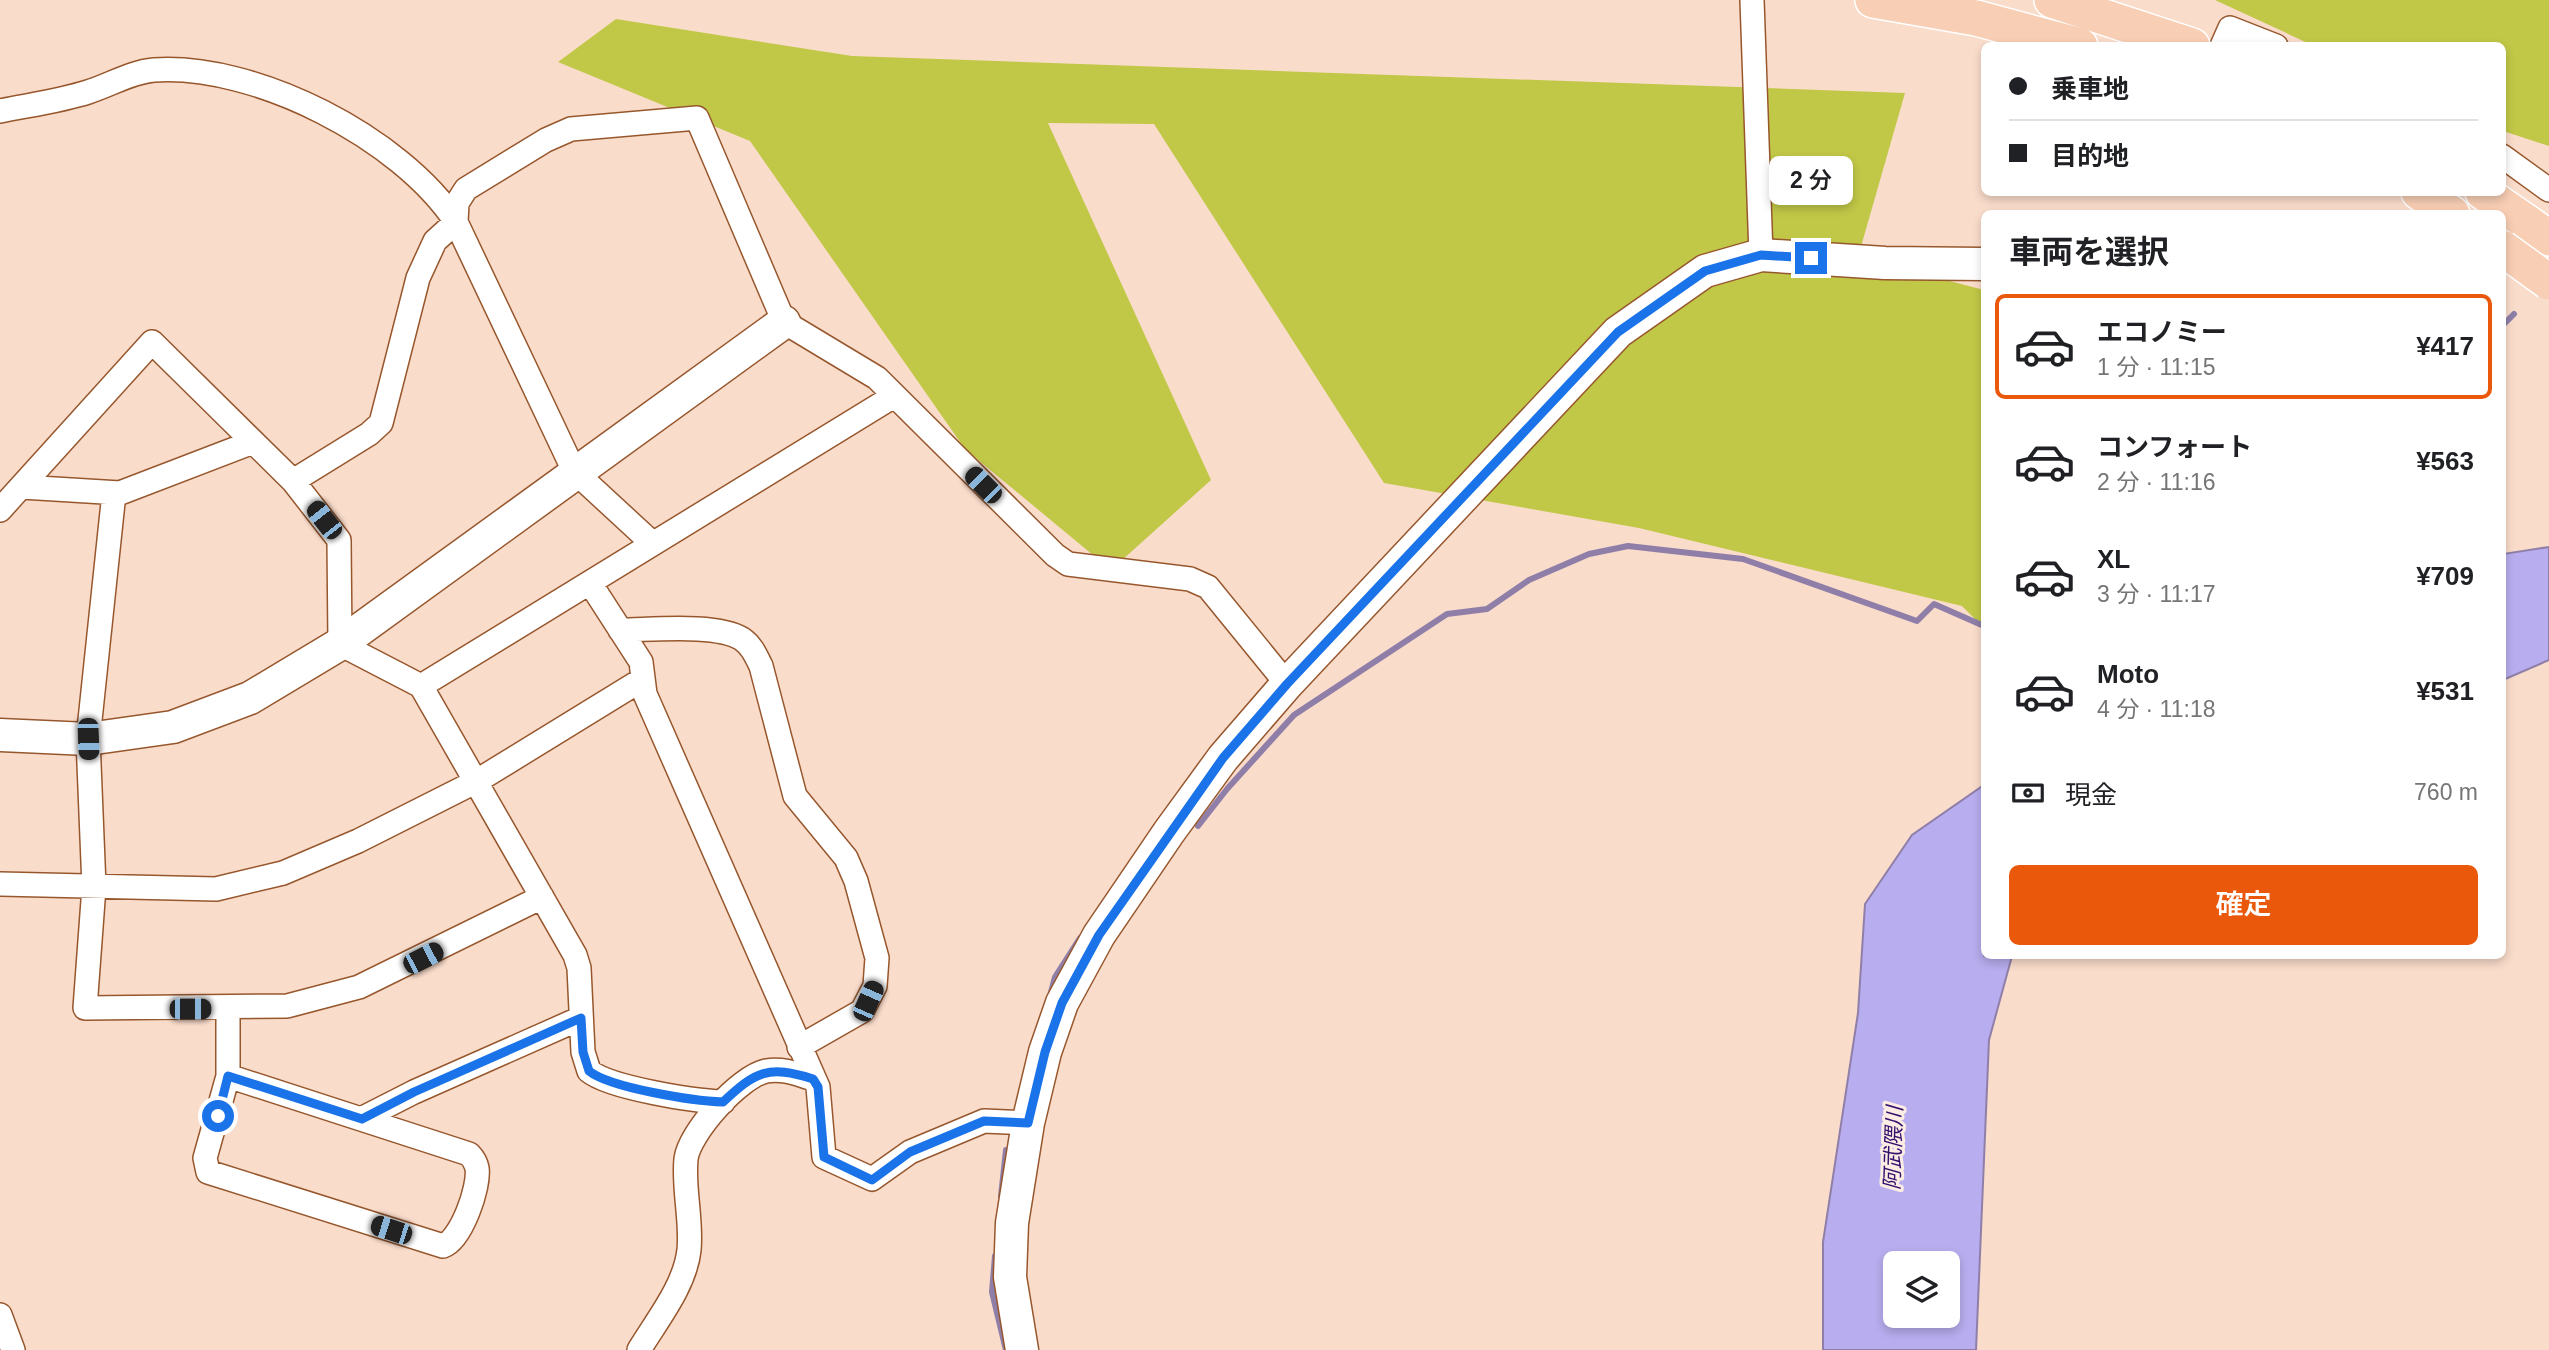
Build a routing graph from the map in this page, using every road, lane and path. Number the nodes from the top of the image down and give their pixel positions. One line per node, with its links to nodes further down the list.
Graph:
1 (1752, 0): 17 (street)
2 (1873, 0): 4 (main road)
3 (2052, 0): 5 (main road)
4 (2065, 42)
5 (2180, 42)
6 (2224, 42): 7 (street)
7 (2266, 42)
8 (0, 111): 14 (street)
9 (2506, 159): 10 (street)
10 (2549, 190)
11 (2425, 196): 13 (main road)
12 (2489, 196): 15 (main road)
13 (2446, 210)
14 (456, 222): 22 (street); 25 (street); 26 (street)
15 (2549, 238)
16 (2506, 251): 21 (main road, bridge)
17 (1761, 255): 18 (street); 35 (street)
18 (1981, 264)
19 (2549, 266): 20 (street)
20 (2506, 269)
21 (2549, 282)
22 (784, 322): 23 (street); 25 (street)
23 (894, 396): 30 (street); 35 (street)
24 (253, 442): 26 (street); 27 (street); 28 (street)
25 (574, 471): 30 (street); 33 (street)
26 (293, 481): 33 (street)
27 (22, 487): 28 (street); 29 (street)
28 (114, 493): 38 (street)
29 (0, 510)
30 (652, 543): 31 (street)
31 (590, 583): 32 (street); 36 (street)
32 (620, 630): 34 (street); 45 (street)
33 (340, 644): 36 (street); 38 (street)
34 (643, 679): 39 (street); 45 (street)
35 (1287, 684): 50 (street)
36 (421, 685): 39 (street)
37 (0, 735): 38 (street)
38 (88, 739): 41 (street)
39 (477, 782): 41 (street); 42 (street)
40 (0, 884): 41 (street)
41 (94, 887): 43 (street)
42 (542, 897): 43 (street); 44 (street)
43 (228, 1009): 46 (street)
44 (581, 1018): 48 (street); 49 (street)
45 (799, 1047): 47 (street)
46 (228, 1076): 49 (street); 49 (street)
47 (813, 1079): 48 (street); 50 (street)
48 (723, 1102): 53 (street)
49 (362, 1119)
50 (1028, 1123): 54 (street)
51 (0, 1315): 52 (street)
52 (13, 1350)
53 (639, 1350)
54 (1022, 1350)

